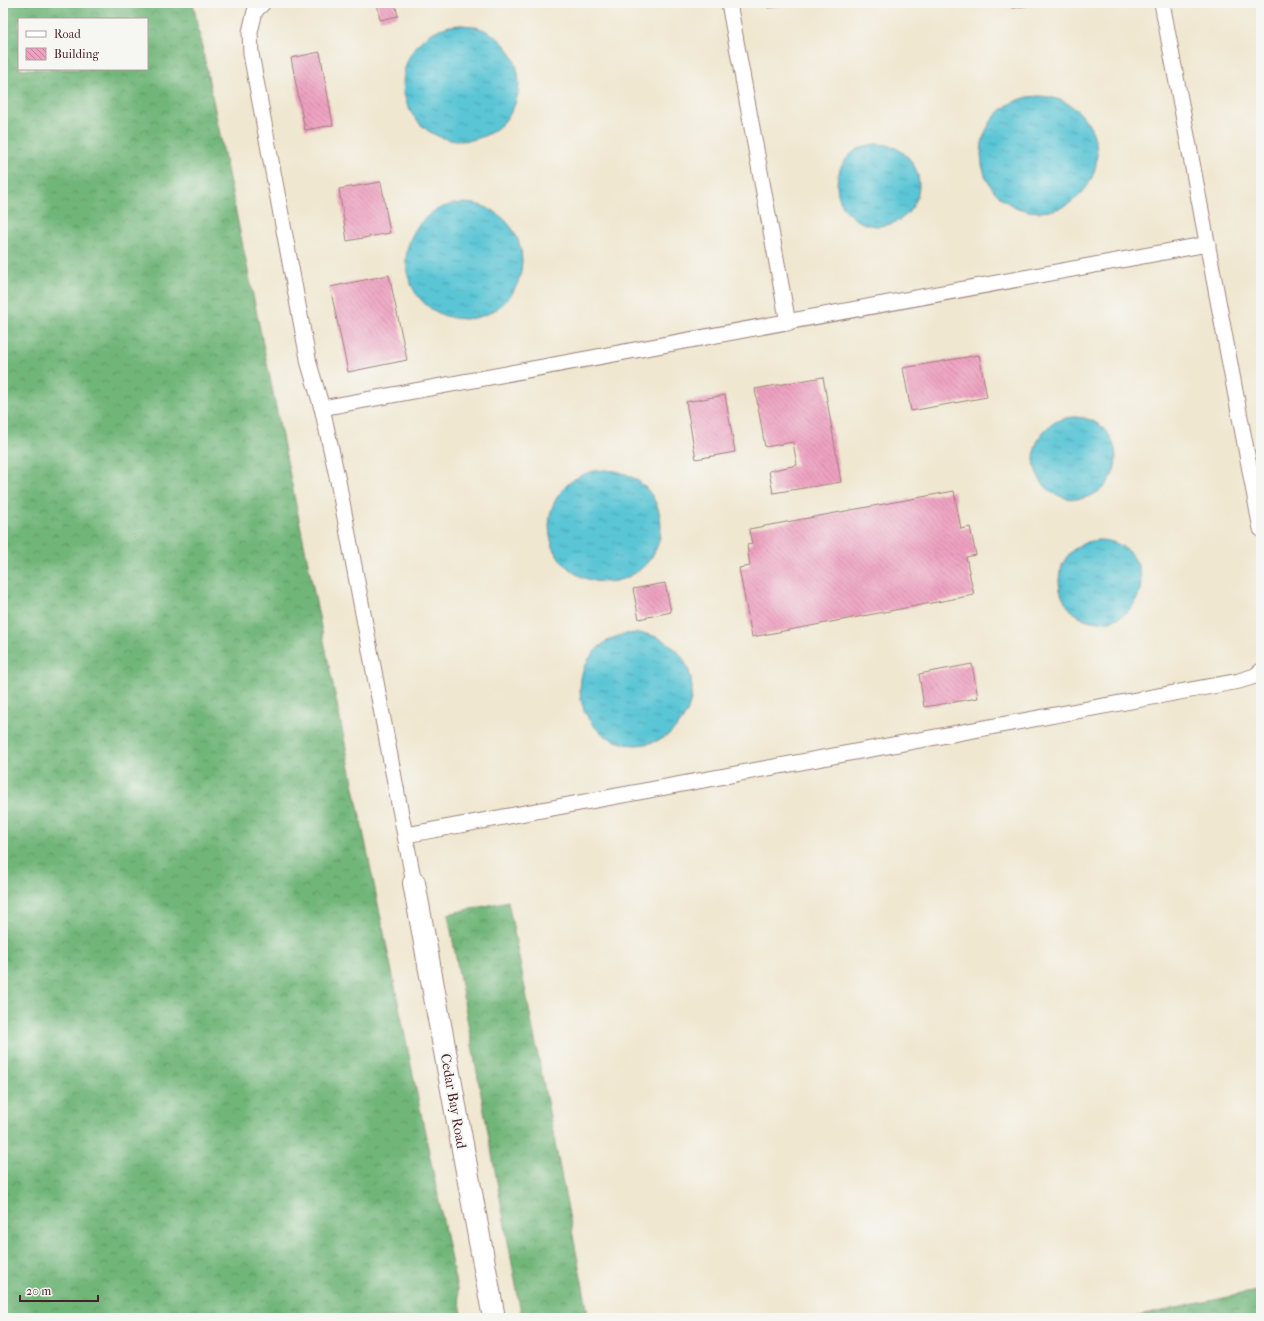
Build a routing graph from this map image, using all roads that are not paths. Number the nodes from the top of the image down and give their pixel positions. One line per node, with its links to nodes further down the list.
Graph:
1 (263, 3): 6 (lane)
2 (729, 3): 5 (lane)
3 (1162, 3): 4 (lane)
4 (1208, 244): 5 (lane); 7 (lane)
5 (788, 323): 6 (lane)
6 (322, 408): 9 (lane)
7 (1261, 529)
8 (1261, 671): 9 (lane)
9 (406, 835): 10 (lane)
10 (414, 883): 11 (street, Cedar Bay Road)
11 (494, 1318)

